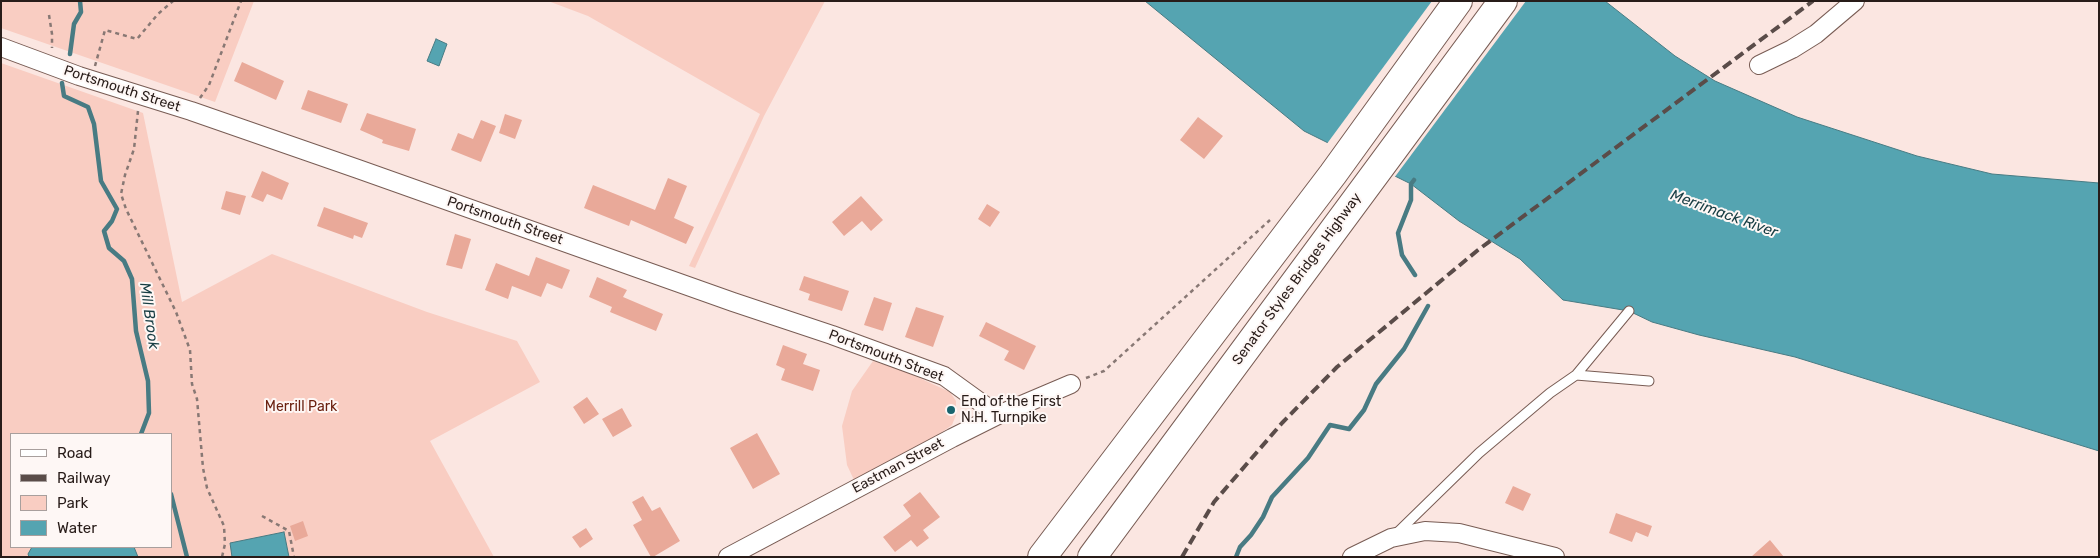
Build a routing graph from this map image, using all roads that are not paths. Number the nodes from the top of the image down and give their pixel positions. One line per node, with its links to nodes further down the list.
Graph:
1 (1458, 1): 13 (highway)
2 (1503, 1): 14 (highway, Senator Styles Bridges Highway)
3 (1855, 1): 5 (street)
4 (1, 47): 10 (street, Portsmouth Street)
5 (1758, 65)
6 (1628, 311): 7 (lane)
7 (1576, 375): 8 (lane); 11 (lane)
8 (1649, 381)
9 (1071, 384): 10 (street, Eastman Street)
10 (998, 415): 12 (street, Eastman Street)
11 (1391, 538): 15 (street); 16 (street)
12 (728, 557)
13 (1042, 557)
14 (1092, 557)
15 (1352, 557)
16 (1555, 557)

